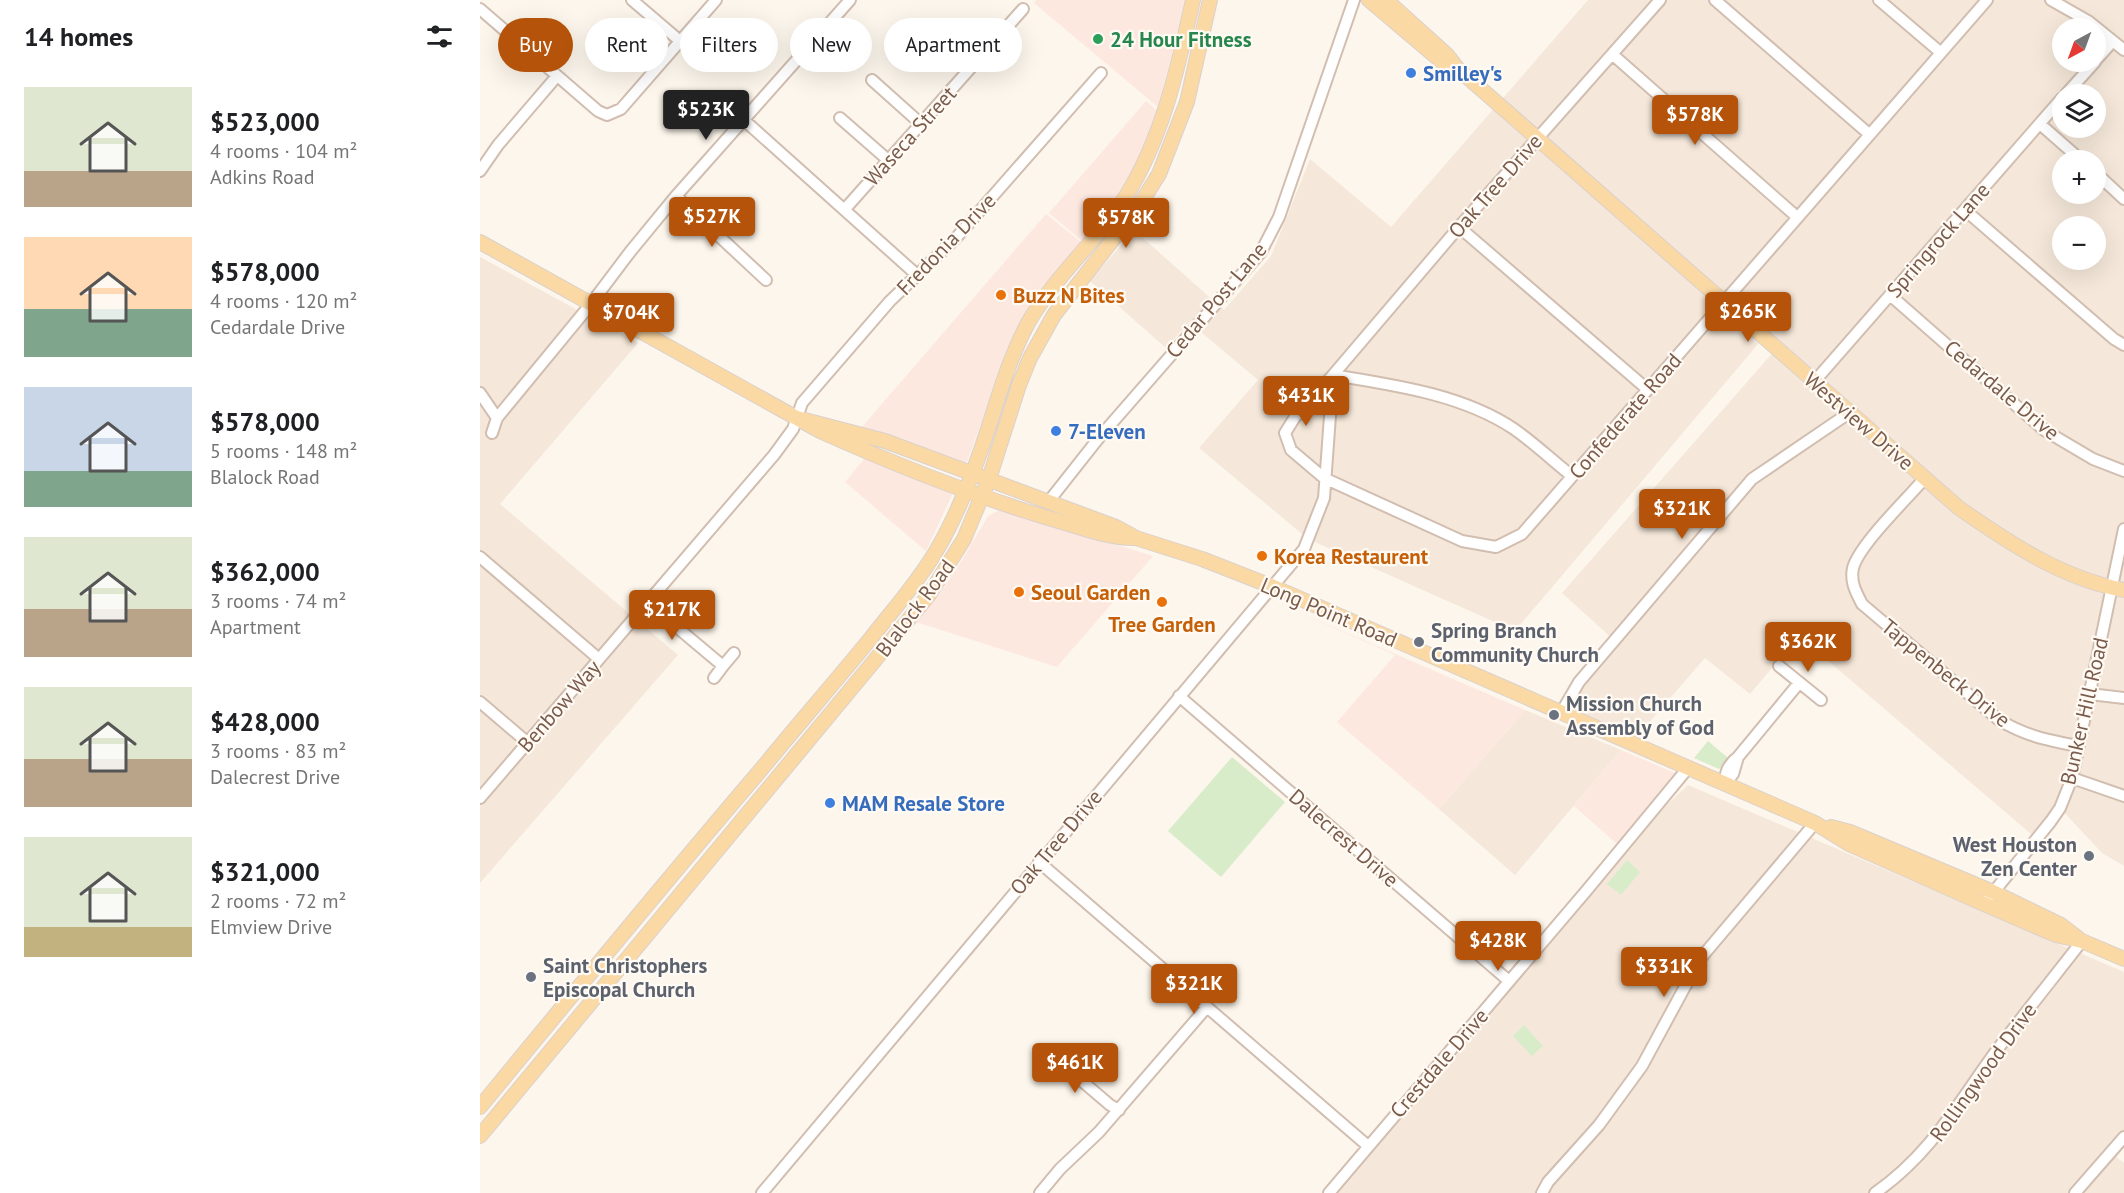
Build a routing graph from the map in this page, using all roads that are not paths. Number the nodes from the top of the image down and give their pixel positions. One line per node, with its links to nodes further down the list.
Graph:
1 (632, 0): 18 (street)
2 (716, 0): 16 (street)
3 (850, 0): 33 (street)
4 (1193, 0): 19 (main road, Blalock Road)
5 (1210, 0): 21 (main road, Blalock Road)
6 (1354, 0): 77 (street, Cedar Post Lane)
7 (1369, 0): 25 (main road, Westview Drive)
8 (1386, 0): 25 (main road, Westview Drive)
9 (1660, 0): 24 (street, Oak Tree Drive)
10 (1715, 0): 36 (street)
11 (1879, 0): 23 (street)
12 (1987, 0): 23 (street, Confederate Road)
13 (2051, 0): 17 (street)
14 (480, 9): 28 (street)
15 (1023, 9): 34 (street, Waseca Street)
16 (700, 18)
17 (2113, 40): 20 (street); 22 (street)
18 (680, 41): 28 (street)
19 (1184, 43): 21 (main road); 37 (main road, Blalock Road)
20 (2106, 48)
21 (1199, 50): 39 (main road, Blalock Road)
22 (2124, 50)
23 (1940, 52): 36 (street, Confederate Road)
24 (1612, 54): 38 (street, Oak Tree Drive); 48 (street)
25 (1457, 68): 38 (main road, Westview Drive)
26 (2085, 72): 30 (street)
27 (1101, 73): 53 (street, Fredonia Drive)
28 (557, 76): 42 (street)
29 (872, 80): 34 (street)
30 (2075, 84)
31 (2052, 110): 35 (street, Springrock Lane)
32 (840, 118): 41 (street)
33 (744, 120): 44 (street); 46 (street)
34 (920, 123): 41 (street, Waseca Street)
35 (2040, 124): 40 (street); 47 (street, Springrock Lane)
36 (1869, 134): 48 (street, Confederate Road)
37 (1156, 136): 39 (main road); 51 (main road, Blalock Road)
38 (1537, 138): 49 (street, Oak Tree Drive); 56 (main road, Westview Drive)
39 (1173, 142): 52 (main road, Blalock Road)
40 (2070, 150)
41 (888, 160): 46 (street, Waseca Street)
42 (480, 171)
43 (2106, 183): 45 (street)
44 (676, 196): 54 (street); 57 (street)
45 (2124, 199)
46 (845, 209): 53 (street)
47 (1965, 210): 55 (street, Springrock Lane); 58 (street)
48 (1797, 217): 56 (street, Confederate Road)
49 (1459, 227): 61 (street, Oak Tree Drive); 63 (street)
50 (480, 243): 57 (main road, Long Point Road)
51 (1082, 252): 52 (main road); 59 (main road, Blalock Road)
52 (1095, 264): 60 (main road, Blalock Road)
53 (917, 274): 67 (street, Fredonia Drive)
54 (766, 280)
55 (1890, 295): 62 (street, Springrock Lane); 69 (street, Cedardale Drive)
56 (1724, 302): 62 (main road, Westview Drive); 63 (street, Confederate Road)
57 (590, 305): 66 (street); 67 (main road, Long Point Road)
58 (2124, 345)
59 (1013, 353): 60 (main road); 70 (main road, Blalock Road)
60 (1030, 358): 73 (main road, Blalock Road)
61 (1333, 375): 71 (street); 72 (street, Oak Tree Drive); 72 (street, Oak Tree Drive)
62 (1814, 382): 65 (main road, Westview Drive)
63 (1647, 389): 71 (street, Confederate Road)
64 (480, 393): 66 (street)
65 (1849, 413): 74 (main road, Westview Drive); 99 (street)
66 (497, 418): 68 (street)
67 (797, 418): 70 (main road, Long Point Road); 75 (main road, Long Point Road); 84 (street, Benbow Way)
68 (492, 433)
69 (2124, 471)
70 (972, 473): 73 (main road, Long Point Road); 75 (main road, Blalock Road)
71 (1572, 476): 72 (street, Confederate Road)
72 (1324, 478): 81 (street, Oak Tree Drive)
73 (989, 479): 76 (main road, Blalock Road); 77 (main road, Long Point Road)
74 (1924, 479): 82 (main road, Westview Drive); 101 (street, Tappenbeck Drive)
75 (966, 489): 76 (main road, Long Point Road); 83 (main road, Blalock Road)
76 (982, 496): 79 (main road, Long Point Road); 85 (main road, Blalock Road)
77 (1049, 501): 79 (main road, Long Point Road)
78 (2124, 529): 82 (street, Bunker Hill Road)
79 (1136, 538): 81 (main road, Long Point Road)
80 (480, 557): 87 (street)
81 (1271, 586): 95 (street, Oak Tree Drive); 99 (main road, Long Point Road)
82 (2117, 589): 94 (street, Bunker Hill Road)
83 (904, 597): 85 (main road); 90 (main road, Blalock Road)
84 (648, 603): 87 (street, Benbow Way); 88 (street)
85 (918, 609): 92 (main road, Blalock Road)
86 (734, 653): 88 (street)
87 (599, 659): 100 (street, Benbow Way)
88 (723, 666): 91 (street)
89 (1779, 666): 93 (street)
90 (845, 670): 92 (main road); 102 (main road, Blalock Road)
91 (714, 678)
92 (859, 682): 103 (main road, Blalock Road)
93 (1799, 683): 97 (street); 106 (street)
94 (2090, 694): 96 (street); 101 (street, Bunker Hill Road)
95 (1179, 696): 112 (street, Oak Tree Drive); 119 (street, Dalecrest Drive)
96 (2124, 698)
97 (1821, 700)
98 (480, 702): 100 (street)
99 (1562, 712): 104 (main road, Long Point Road)
100 (528, 742): 108 (street, Benbow Way)
101 (2078, 746): 105 (street, Bunker Hill Road)
102 (779, 747): 103 (main road); 110 (main road, Blalock Road)
103 (796, 756): 111 (main road, Blalock Road)
104 (1688, 768): 106 (main road, Long Point Road); 119 (street, Crestdale Drive)
105 (2072, 778): 107 (street); 113 (street, Bunker Hill Road)
106 (1725, 784): 109 (main road, Long Point Road)
107 (2124, 796)
108 (480, 798)
109 (1815, 823): 113 (main road, Long Point Road); 114 (main road, Long Point Road); 132 (street)
110 (705, 835): 111 (main road); 115 (main road, Blalock Road)
111 (720, 847): 117 (main road, Blalock Road)
112 (1039, 862): 120 (street); 129 (street, Oak Tree Drive)
113 (1993, 892): 114 (street, Bunker Hill Road); 116 (main road, Long Point Road)
114 (1984, 904): 116 (main road, Long Point Road)
115 (620, 937): 117 (main road); 121 (main road, Blalock Road)
116 (2082, 941): 118 (main road, Long Point Road); 133 (street, Rollingwood Drive)
117 (635, 950): 122 (main road, Blalock Road)
118 (2124, 959)
119 (1509, 981): 128 (street, Crestdale Drive)
120 (1207, 1007): 125 (street); 128 (street)
121 (542, 1031): 122 (main road); 124 (main road, Blalock Road)
122 (557, 1043): 126 (main road, Blalock Road)
123 (1049, 1053): 125 (street)
124 (480, 1107)
125 (1119, 1110): 130 (street)
126 (480, 1136)
127 (2124, 1137): 134 (street)
128 (1368, 1146): 131 (street, Crestdale Drive)
129 (762, 1193)
130 (1040, 1193)
131 (1329, 1193)
132 (1542, 1193)
133 (1875, 1193)
134 (2075, 1193)

